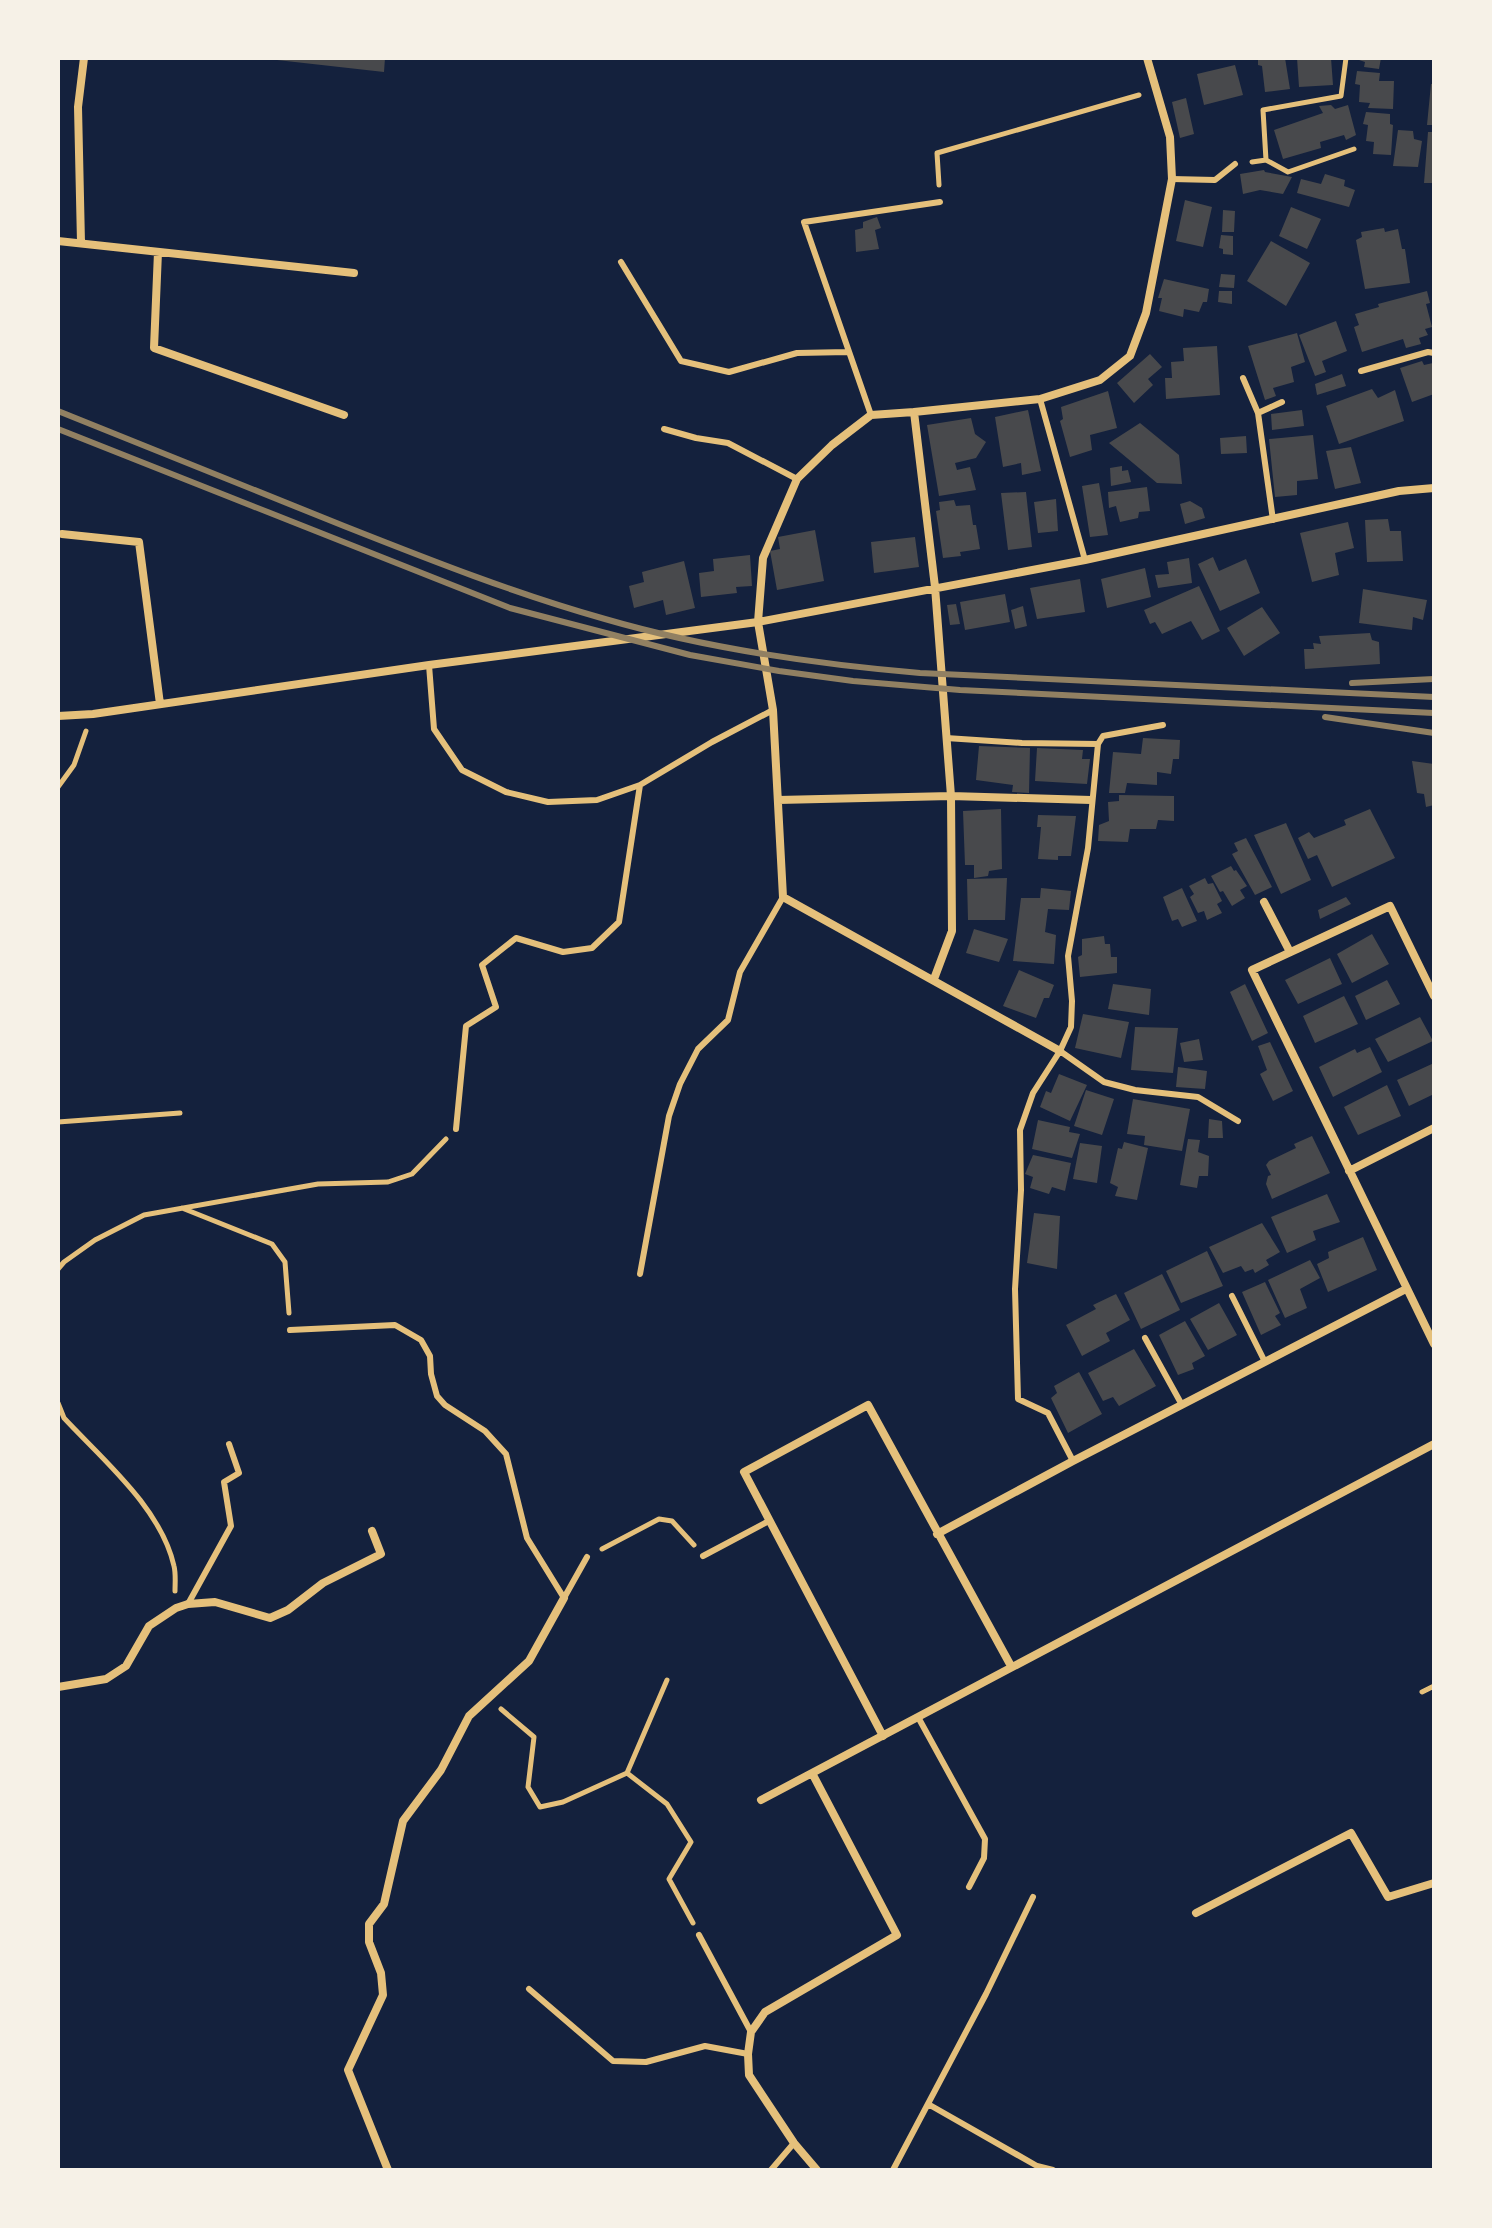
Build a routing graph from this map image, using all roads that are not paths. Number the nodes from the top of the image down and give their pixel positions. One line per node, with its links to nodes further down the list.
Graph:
1 (84, 58): 7 (street)
2 (1147, 58): 4 (street)
3 (1235, 164): 4 (lane)
4 (1172, 179): 15 (street)
5 (940, 202): 11 (lane)
6 (58, 241): 7 (street)
7 (81, 243): 8 (street)
8 (158, 252): 10 (street); 19 (street)
9 (621, 262): 11 (lane)
10 (354, 273)
11 (848, 352): 20 (lane)
12 (1434, 353): 13 (lane)
13 (1361, 371)
14 (1243, 378): 18 (lane)
15 (1040, 399): 17 (street); 26 (lane)
16 (1282, 402): 18 (lane)
17 (914, 412): 20 (street); 27 (street)
18 (1258, 413): 24 (lane)
19 (344, 415)
20 (871, 415): 22 (street)
21 (664, 429): 22 (lane)
22 (797, 479): 28 (street)
23 (1434, 488): 24 (street)
24 (1273, 520): 26 (street)
25 (62, 534): 30 (street)
26 (1085, 560): 27 (street)
27 (935, 587): 28 (street); 34 (street)
28 (758, 622): 29 (street); 31 (street)
29 (429, 665): 30 (street); 36 (lane)
30 (160, 704): 32 (street)
31 (773, 710): 36 (lane); 38 (street)
32 (58, 716)
33 (1163, 725): 35 (lane)
34 (946, 738): 35 (lane); 37 (street)
35 (1098, 744): 39 (lane)
36 (640, 785): 48 (lane)
37 (951, 796): 38 (street); 39 (street); 43 (street)
38 (778, 800): 40 (street)
39 (1091, 800): 45 (lane)
40 (783, 897): 43 (street); 50 (lane)
41 (1264, 902): 42 (street)
42 (1290, 952): 44 (street); 49 (street)
43 (934, 979): 45 (street)
44 (1434, 996)
45 (1060, 1051): 46 (lane); 60 (lane)
46 (1238, 1121)
47 (1434, 1128): 49 (street)
48 (456, 1129)
49 (1349, 1171): 51 (street)
50 (640, 1274)
51 (1406, 1289): 55 (street); 56 (street)
52 (1232, 1296): 56 (lane)
53 (290, 1330): 66 (lane)
54 (1145, 1338): 57 (lane)
55 (1434, 1344)
56 (1265, 1362): 57 (street)
57 (1182, 1405): 60 (street)
58 (229, 1444): 67 (lane)
59 (1434, 1444): 68 (street)
60 (1073, 1461): 63 (street)
61 (769, 1521): 63 (street); 64 (lane); 71 (street)
62 (372, 1531): 67 (street)
63 (937, 1534): 68 (street)
64 (703, 1556)
65 (587, 1557): 66 (lane)
66 (564, 1598): 84 (street)
67 (188, 1604): 69 (street)
68 (1011, 1666): 70 (street)
69 (58, 1687)
70 (918, 1717): 71 (street); 75 (lane)
71 (883, 1736): 72 (street)
72 (812, 1773): 73 (street); 80 (street)
73 (761, 1800)
74 (1434, 1883): 77 (street)
75 (969, 1887)
76 (1033, 1897): 82 (lane)
77 (1196, 1913)
78 (699, 1935): 80 (lane)
79 (529, 1989): 81 (lane)
80 (751, 2032): 81 (street)
81 (748, 2054): 83 (street)
82 (928, 2104): 87 (lane); 88 (lane)
83 (794, 2143): 85 (lane); 86 (street)
84 (388, 2170)
85 (771, 2170)
86 (817, 2170)
87 (893, 2170)
88 (1053, 2170)

